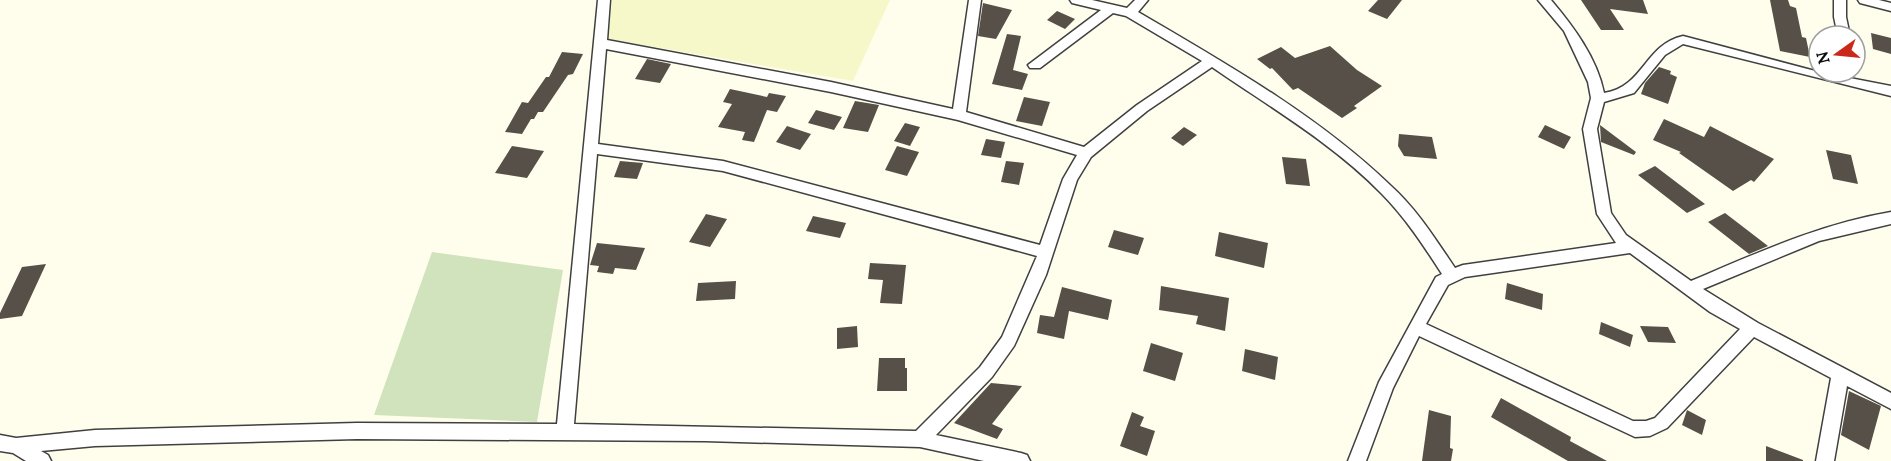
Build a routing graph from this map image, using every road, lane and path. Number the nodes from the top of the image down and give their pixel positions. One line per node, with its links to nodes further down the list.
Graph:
1 (604, 0): 12 (street)
2 (975, 0): 19 (street)
3 (1076, 0): 9 (street)
4 (1142, 0): 10 (street)
5 (1544, 0): 18 (street)
6 (1840, 0): 11 (street)
7 (1864, 0): 8 (street)
8 (1891, 7)
9 (1110, 9): 10 (street); 14 (street)
10 (1130, 14): 13 (street)
11 (1843, 24)
12 (599, 43): 19 (street); 20 (street)
13 (1212, 61): 21 (street); 25 (street)
14 (1035, 65)
15 (1807, 68): 18 (street)
16 (1867, 83): 17 (street)
17 (1891, 91)
18 (1598, 98): 23 (street)
19 (958, 115): 21 (street)
20 (590, 148): 24 (street); 31 (street)
21 (1086, 153): 24 (street)
22 (1891, 218): 26 (street)
23 (1631, 247): 25 (street); 26 (street)
24 (1045, 252): 32 (street)
25 (1451, 275): 27 (street)
26 (1690, 288): 28 (street)
27 (1416, 327): 28 (street); 36 (street)
28 (1752, 328): 29 (street)
29 (1840, 375): 30 (street); 37 (street)
30 (1891, 401)
31 (565, 432): 32 (street); 33 (street)
32 (920, 439): 35 (street)
33 (8, 445): 34 (street)
34 (42, 461)
35 (1021, 461)
36 (1357, 461)
37 (1825, 461)

